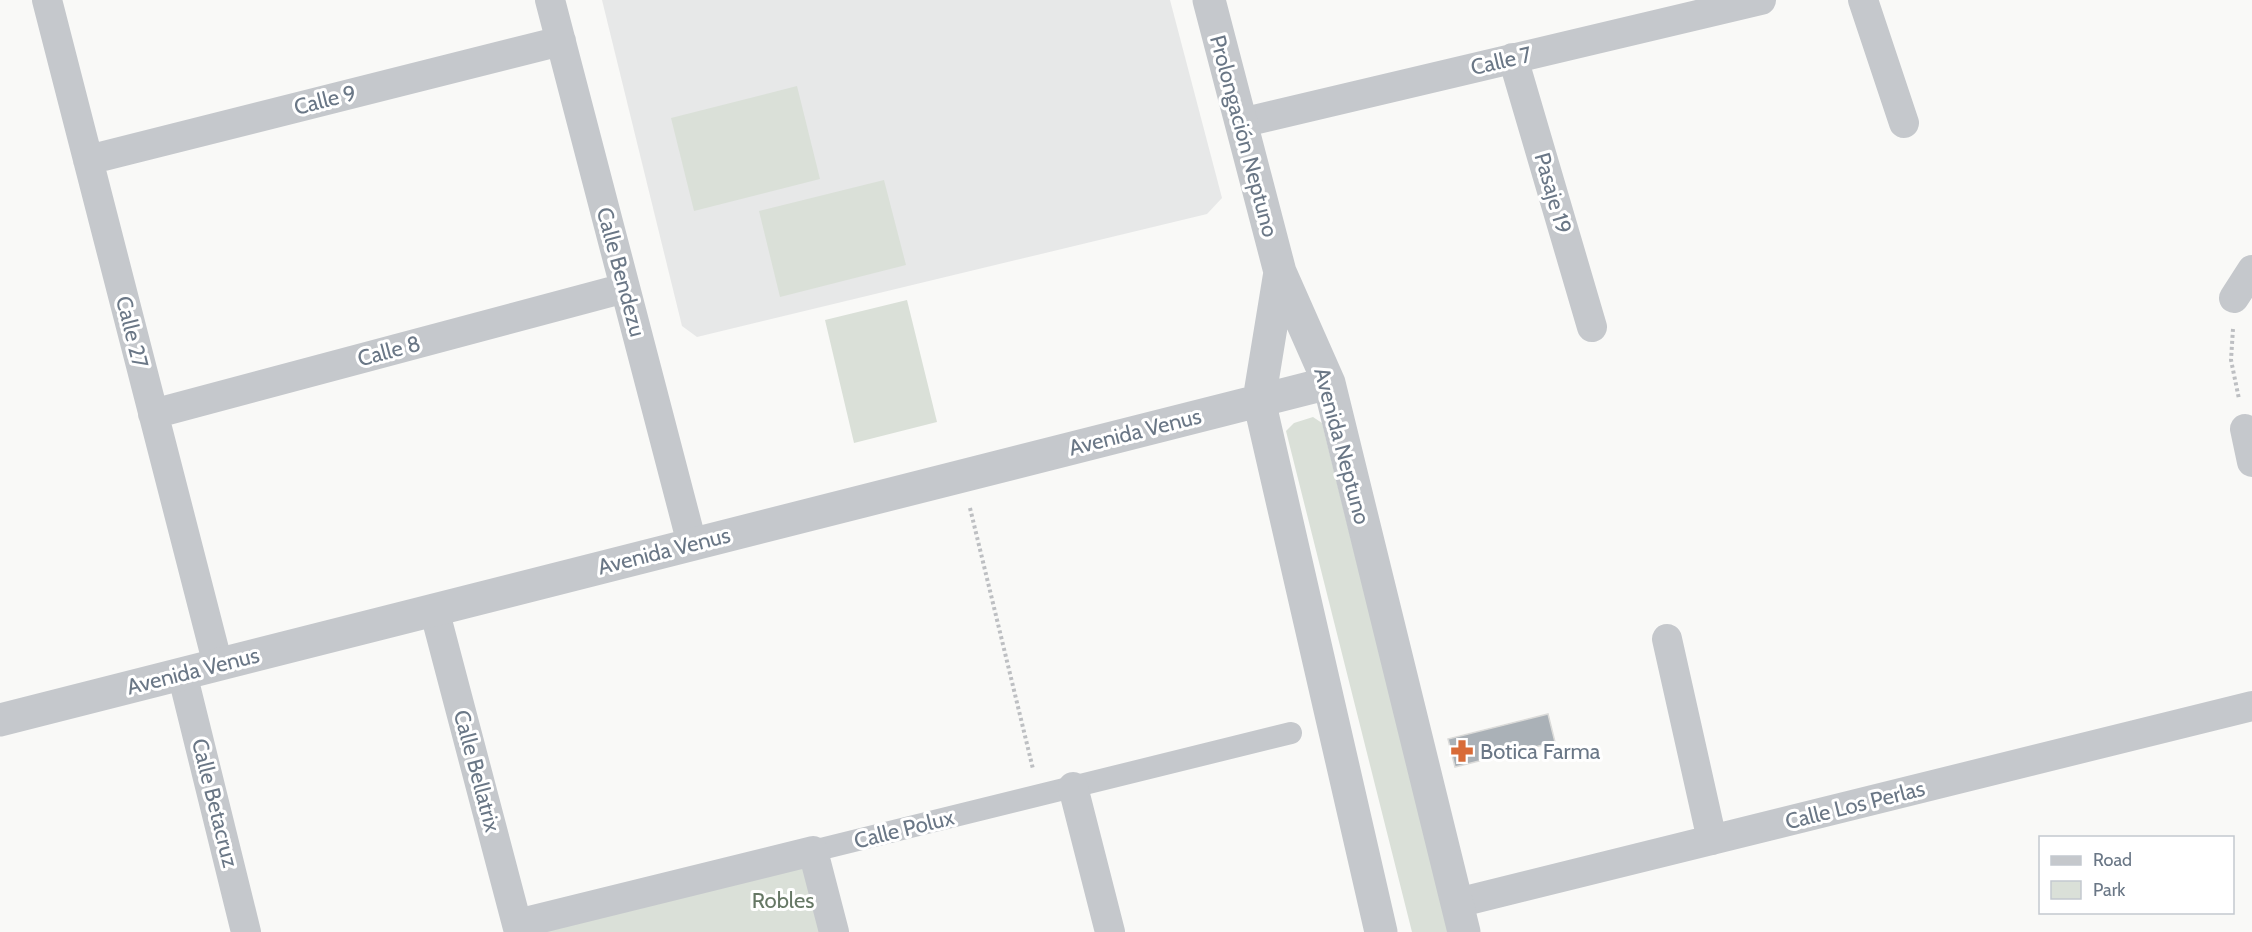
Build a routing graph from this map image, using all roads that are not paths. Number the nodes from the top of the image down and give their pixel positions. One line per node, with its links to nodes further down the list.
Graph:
1 (47, 0): 10 (street, Calle 27)
2 (550, 0): 6 (street, Calle Bendezu)
3 (1209, 0): 8 (street, Prolongación Neptuno)
4 (1761, 0): 7 (street, Calle 7)
5 (1863, 0): 9 (street)
6 (561, 41): 10 (street, Calle 9); 13 (street, Calle Bendezu)
7 (1513, 58): 8 (street, Calle 7); 15 (street, Pasaje 19)
8 (1241, 123): 12 (street, Prolongación Neptuno)
9 (1904, 123)
10 (88, 160): 18 (street, Calle 27)
11 (2252, 270): 14 (street)
12 (1280, 272): 16 (street, Avenida Neptuno); 17 (street)
13 (625, 288): 18 (street, Calle 8); 21 (street, Calle Bendezu)
14 (2234, 298)
15 (1592, 327)
16 (1329, 383): 17 (street, Avenida Venus); 32 (street, Avenida Neptuno)
17 (1259, 400): 21 (street, Avenida Venus); 37 (street)
18 (153, 414): 24 (street, Calle 27)
19 (2245, 429): 20 (street)
20 (2252, 462)
21 (692, 544): 22 (street, Avenida Venus)
22 (434, 609): 24 (street, Avenida Venus); 33 (street, Calle Bellatrix)
23 (1667, 639): 30 (street)
24 (218, 665): 25 (street, Avenida Venus)
25 (182, 674): 27 (street, Avenida Venus); 34 (street, Calle Betacruz)
26 (2252, 706): 30 (street, Calle Los Perlas)
27 (0, 720)
28 (1291, 733): 29 (street, Calle Polux)
29 (1073, 787): 31 (street, Calle Polux); 36 (street)
30 (1712, 840): 32 (street, Calle Los Perlas)
31 (813, 851): 33 (street, Calle Polux); 35 (street)
32 (1460, 917)
33 (518, 928)
34 (246, 932)
35 (834, 932)
36 (1110, 932)
37 (1381, 932)

